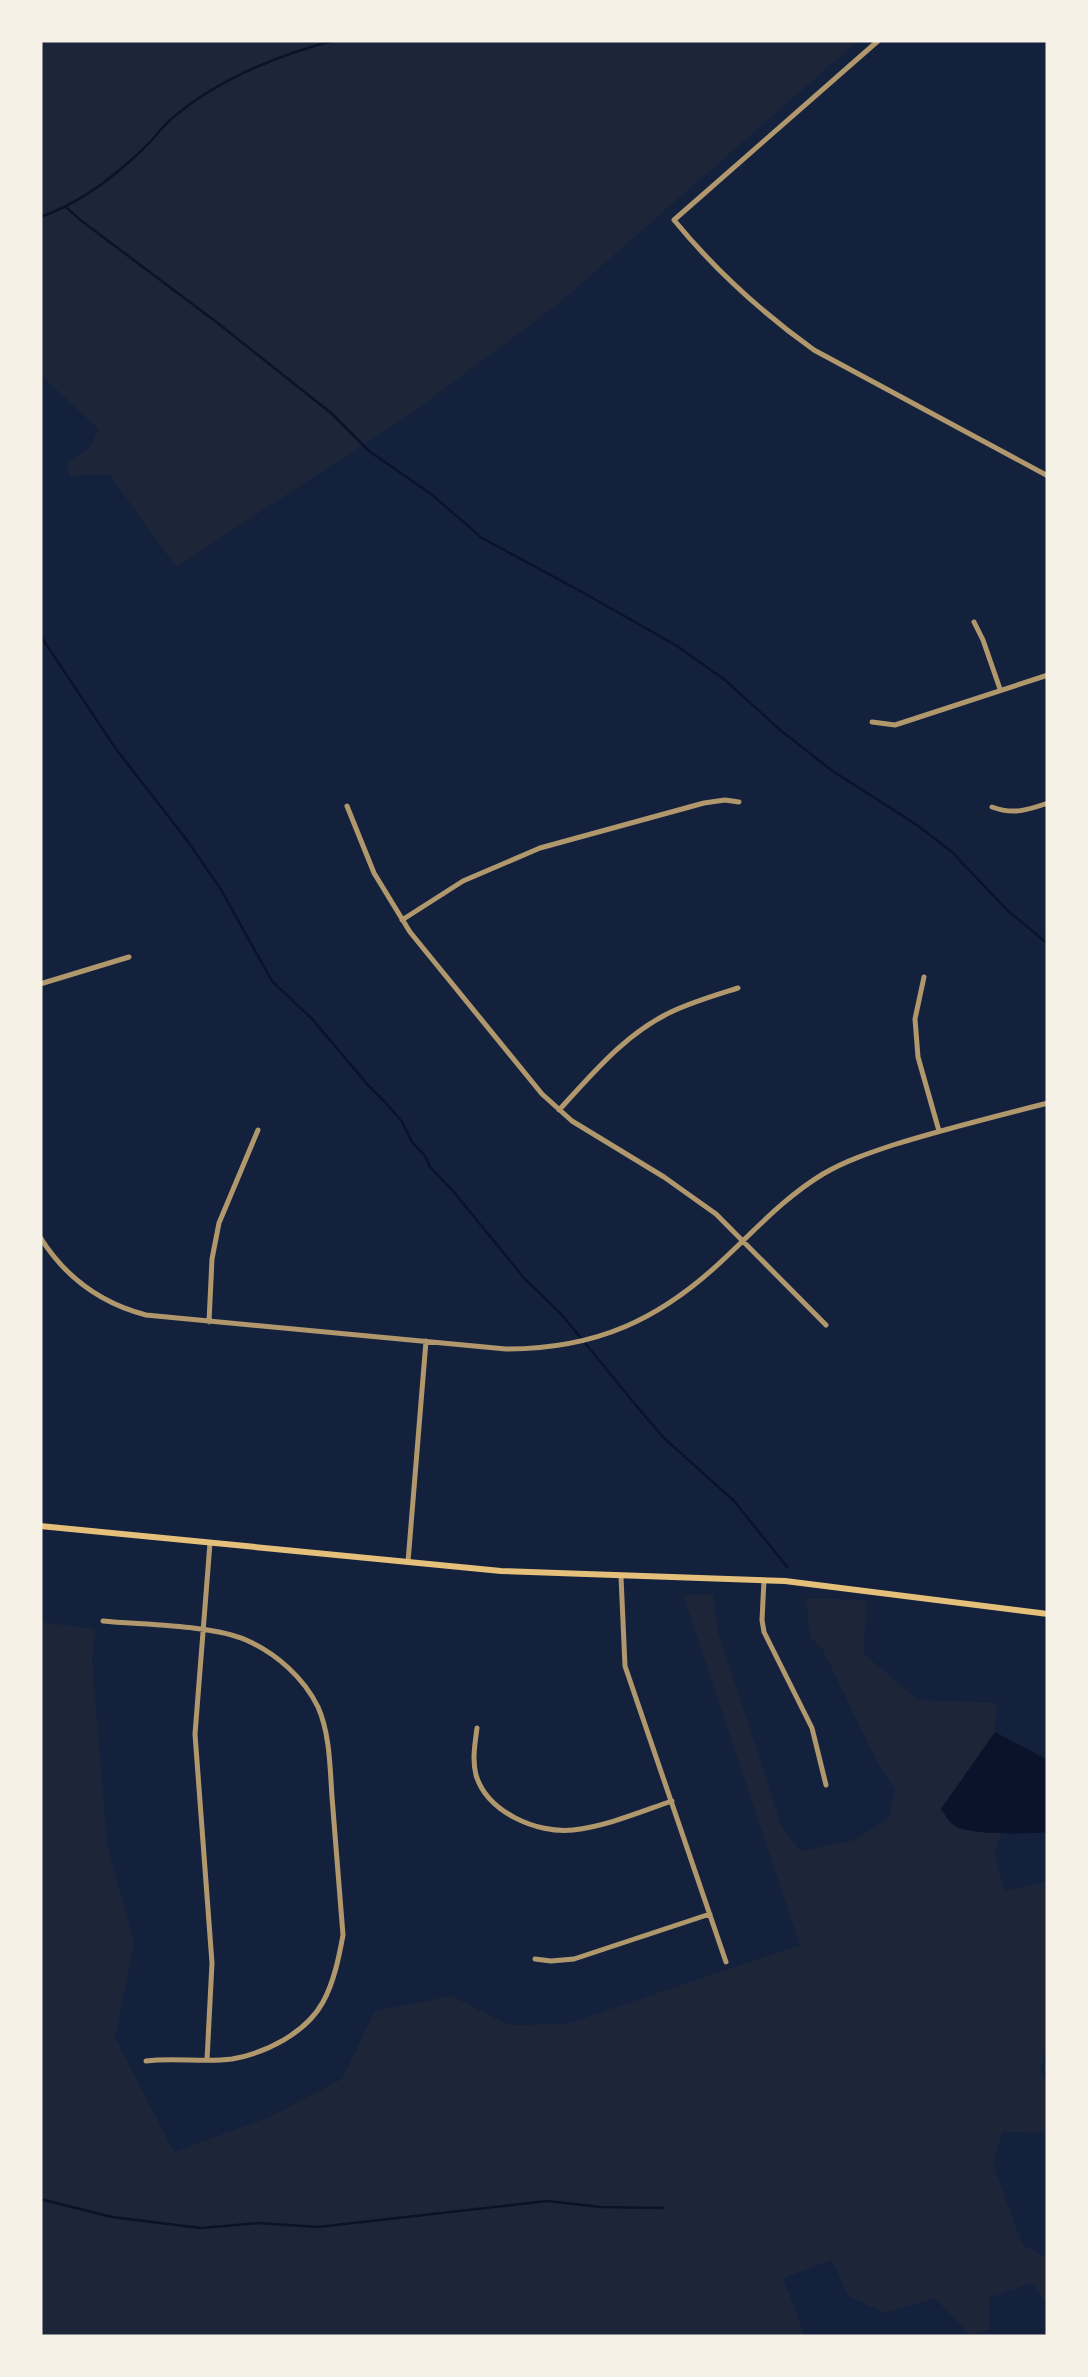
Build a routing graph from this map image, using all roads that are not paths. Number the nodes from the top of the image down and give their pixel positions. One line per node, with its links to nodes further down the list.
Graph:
1 (879, 40): 2 (street)
2 (1048, 476)
3 (974, 622): 5 (street)
4 (1048, 675): 5 (street)
5 (1000, 690): 6 (street)
6 (872, 722)
7 (739, 802): 11 (street)
8 (1048, 803): 10 (street)
9 (347, 806): 11 (street)
10 (992, 808)
11 (402, 920): 17 (street)
12 (128, 957): 14 (street)
13 (924, 978): 19 (street)
14 (40, 984)
15 (738, 988): 17 (street)
16 (1048, 1103): 19 (street)
17 (559, 1110): 21 (street)
18 (258, 1130): 22 (street)
19 (939, 1130): 21 (street)
20 (40, 1237): 22 (street)
21 (742, 1240): 23 (street); 24 (street)
22 (209, 1322): 24 (street)
23 (826, 1325)
24 (426, 1341): 27 (street)
25 (40, 1526): 26 (main road)
26 (210, 1543): 27 (main road); 32 (street)
27 (408, 1562): 28 (main road)
28 (621, 1577): 29 (main road); 35 (street)
29 (764, 1580): 30 (main road); 34 (street)
30 (1048, 1614)
31 (102, 1621): 32 (street)
32 (204, 1630): 40 (street); 40 (street)
33 (477, 1728): 35 (street)
34 (826, 1785)
35 (672, 1801): 36 (street)
36 (710, 1914): 37 (street); 38 (street)
37 (535, 1958)
38 (726, 1962)
39 (146, 2060): 40 (street)
40 (207, 2060)

